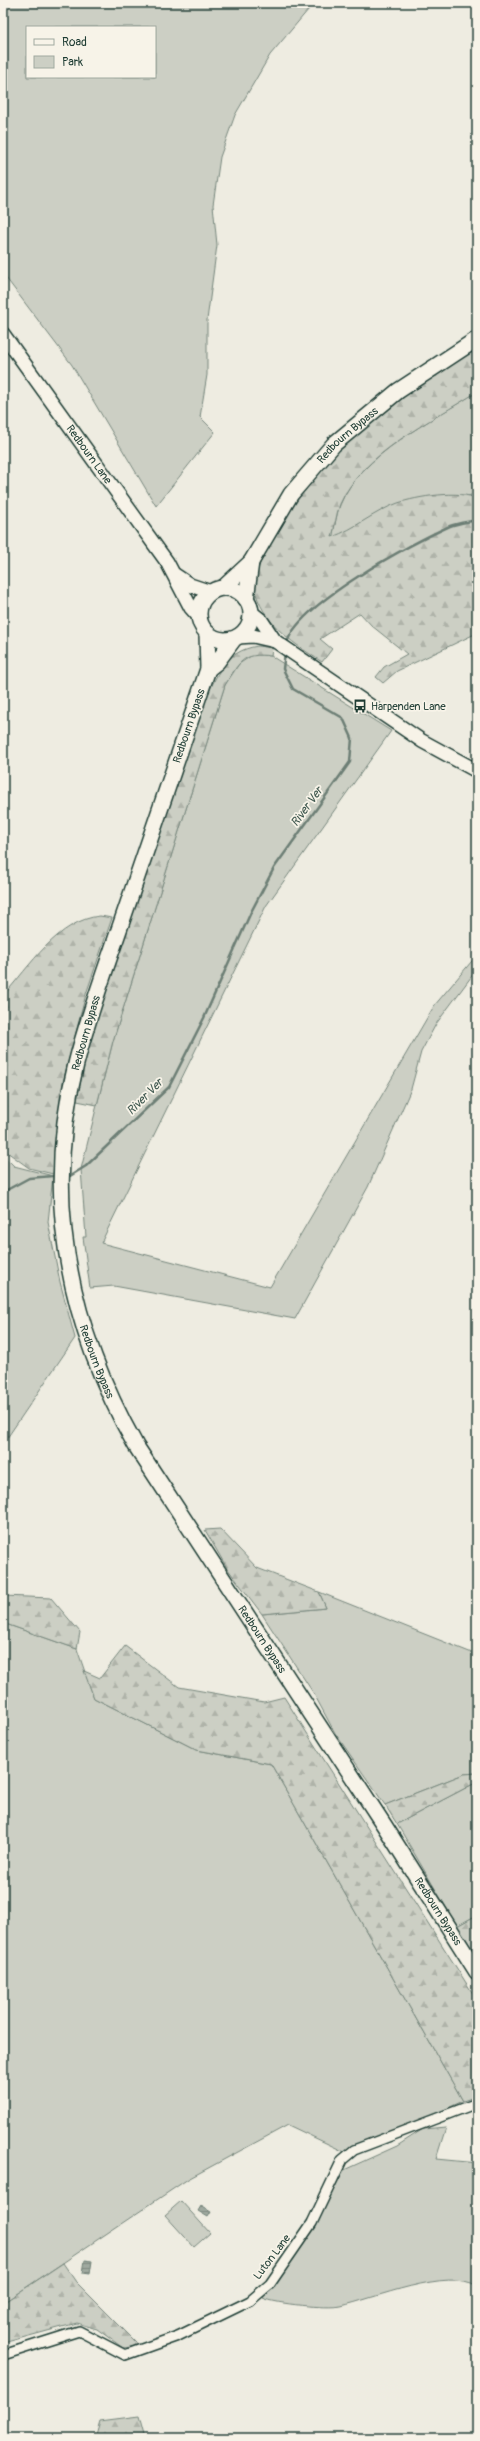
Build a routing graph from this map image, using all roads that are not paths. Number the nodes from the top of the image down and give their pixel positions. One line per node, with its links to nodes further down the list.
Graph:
1 (3, 334): 4 (main road, Redbourn Lane)
2 (477, 339): 3 (main road, Redbourn Bypass)
3 (251, 562): 5 (main road, Redbourn Bypass); 6 (main road, Redbourn Bypass)
4 (175, 575): 5 (main road, Redbourn Lane); 7 (main road, Redbourn Lane)
5 (217, 590): 6 (main road); 7 (main road)
6 (249, 606): 9 (main road); 10 (main road)
7 (200, 618): 8 (main road)
8 (207, 633): 9 (main road); 11 (main road, Redbourn Bypass)
9 (236, 638): 10 (main road); 11 (main road, Redbourn Bypass)
10 (279, 644): 12 (main road)
11 (208, 669): 13 (main road, Redbourn Bypass)
12 (477, 771)
13 (477, 1972)
14 (477, 2103): 15 (street, Luton Lane)
15 (3, 2355)

